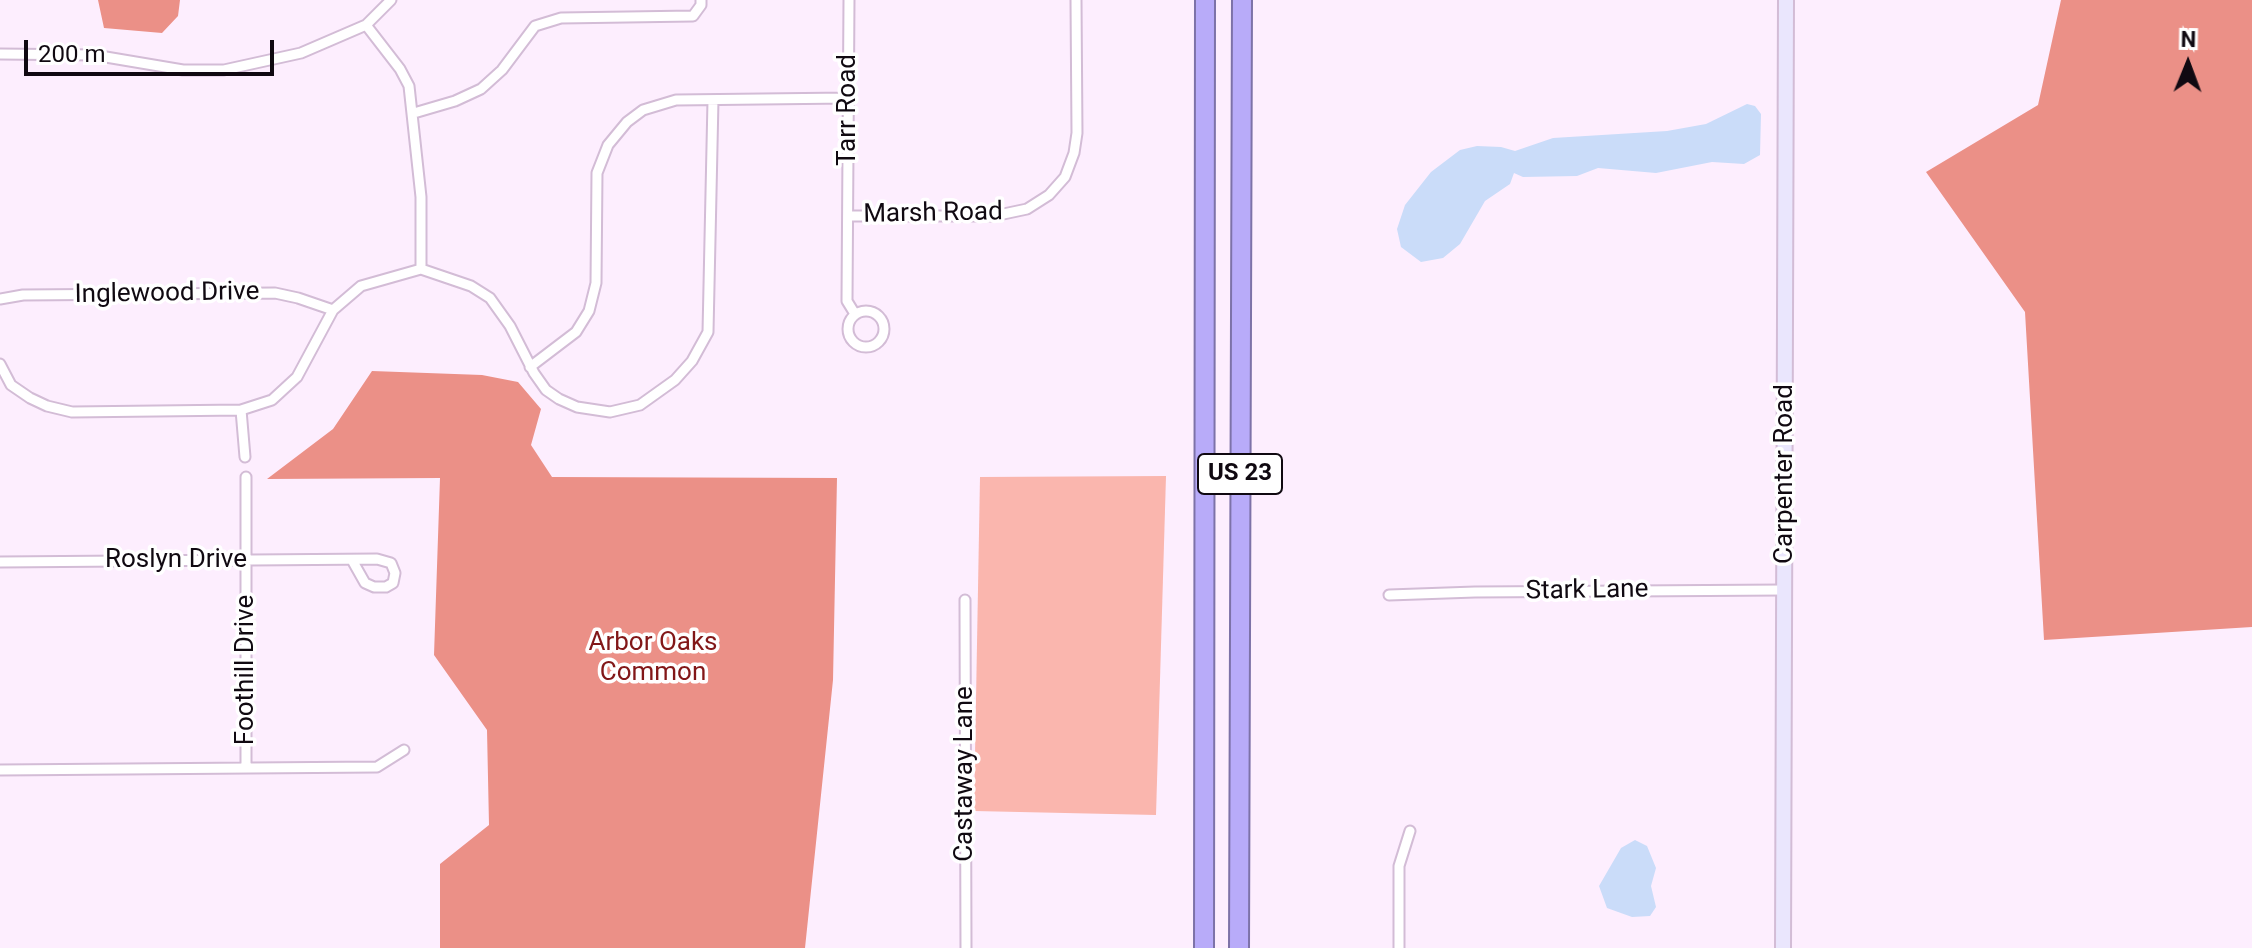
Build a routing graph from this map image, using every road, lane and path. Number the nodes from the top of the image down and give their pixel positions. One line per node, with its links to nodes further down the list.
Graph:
1 (391, 0): 8 (street)
2 (701, 0): 12 (street)
3 (849, 0): 10 (street, Tarr Road)
4 (1076, 0): 13 (street, Marsh Road)
5 (1205, 0): 34 (highway, US 23)
6 (1242, 0): 35 (highway, US 23)
7 (1786, 0): 26 (main road, Carpenter Road)
8 (366, 25): 9 (street); 12 (street)
9 (0, 54)
10 (847, 98): 11 (street); 13 (street, Tarr Road)
11 (713, 100): 19 (street); 19 (street)
12 (414, 113): 14 (street)
13 (849, 216): 17 (street, Tarr Road)
14 (421, 269): 16 (street); 19 (street)
15 (0, 299): 16 (street, Inglewood Drive)
16 (333, 310): 20 (street)
17 (855, 314): 17 (street)
18 (0, 364): 20 (street)
19 (530, 367)
20 (241, 410): 21 (street)
21 (245, 457)
22 (246, 477): 23 (street, Foothill Drive)
23 (246, 559): 24 (street, Roslyn Drive); 25 (street, Roslyn Drive); 30 (street, Foothill Drive)
24 (352, 560): 24 (street, Roslyn Drive)
25 (0, 562)
26 (1784, 590): 27 (street, Stark Lane); 37 (main road, Carpenter Road)
27 (1389, 595)
28 (965, 600): 33 (street, Castaway Lane)
29 (404, 750): 30 (street)
30 (246, 766): 31 (street)
31 (0, 770)
32 (1410, 831): 36 (street)
33 (966, 948)
34 (1204, 948)
35 (1239, 948)
36 (1399, 948)
37 (1783, 948)

